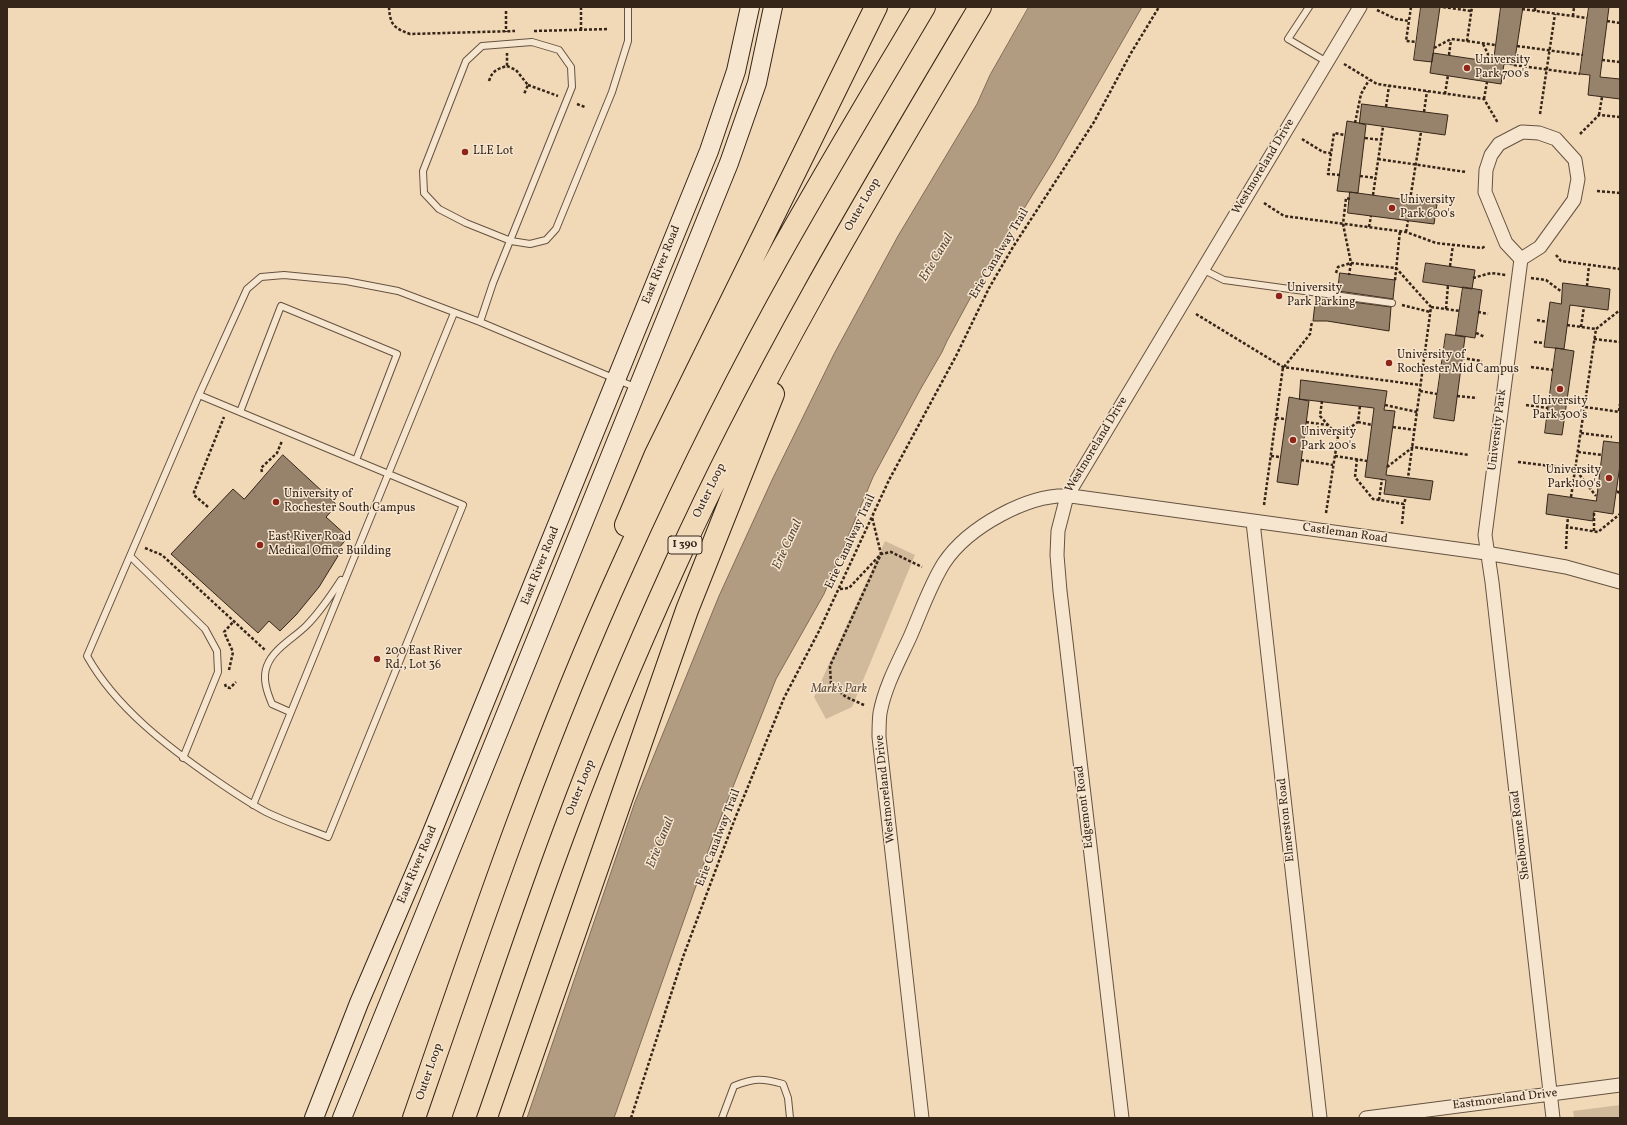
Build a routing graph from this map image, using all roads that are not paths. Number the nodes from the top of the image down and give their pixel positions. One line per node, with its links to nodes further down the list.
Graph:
1 (628, 7): 10 (lane)
2 (750, 7): 17 (street, East River Road)
3 (773, 7): 18 (street, East River Road)
4 (876, 7): 30 (highway)
5 (924, 7): 30 (highway, Outer Loop)
6 (980, 7): 13 (highway, Outer Loop / I 390)
7 (1309, 7): 9 (lane)
8 (1360, 7): 9 (street, Westmoreland Drive)
9 (1327, 62): 12 (street, Westmoreland Drive)
10 (511, 241): 10 (lane); 16 (lane)
11 (1521, 259): 11 (street); 25 (street, University Park)
12 (1202, 269): 14 (lane); 23 (street, Westmoreland Drive)
13 (818, 284): 38 (highway, Outer Loop / I 390); 39 (highway)
14 (1392, 303)
15 (454, 313): 16 (lane); 19 (lane); 22 (lane)
16 (480, 322): 17 (lane)
17 (616, 379): 18 (lane); 35 (street, East River Road)
18 (638, 388): 36 (street, East River Road)
19 (199, 395): 20 (lane); 26 (lane)
20 (240, 412): 21 (lane); 21 (lane)
21 (356, 460): 22 (lane)
22 (388, 474): 27 (lane); 32 (lane)
23 (1067, 496): 24 (street, Castleman Road); 42 (street, Westmoreland Drive); 43 (street, Edgemont Road)
24 (1254, 522): 25 (street, Castleman Road); 44 (street, Elmerston Road)
25 (1486, 553): 28 (street, Castleman Road); 34 (street, Shelbourne Road)
26 (130, 556): 31 (lane); 31 (lane)
27 (349, 569): 29 (lane); 29 (lane)
28 (1620, 582)
29 (290, 712): 32 (lane)
30 (556, 721): 37 (highway, Outer Loop)
31 (183, 758): 32 (lane)
32 (253, 805)
33 (1620, 1085): 34 (street, Eastmoreland Drive)
34 (1550, 1094): 45 (street, Eastmoreland Drive); 46 (street, Shelbourne Road)
35 (314, 1118)
36 (342, 1118)
37 (414, 1118)
38 (464, 1118)
39 (510, 1118)
40 (722, 1118): 41 (lane)
41 (790, 1118)
42 (922, 1118)
43 (1122, 1118)
44 (1320, 1118)
45 (1366, 1118)
46 (1553, 1118)

